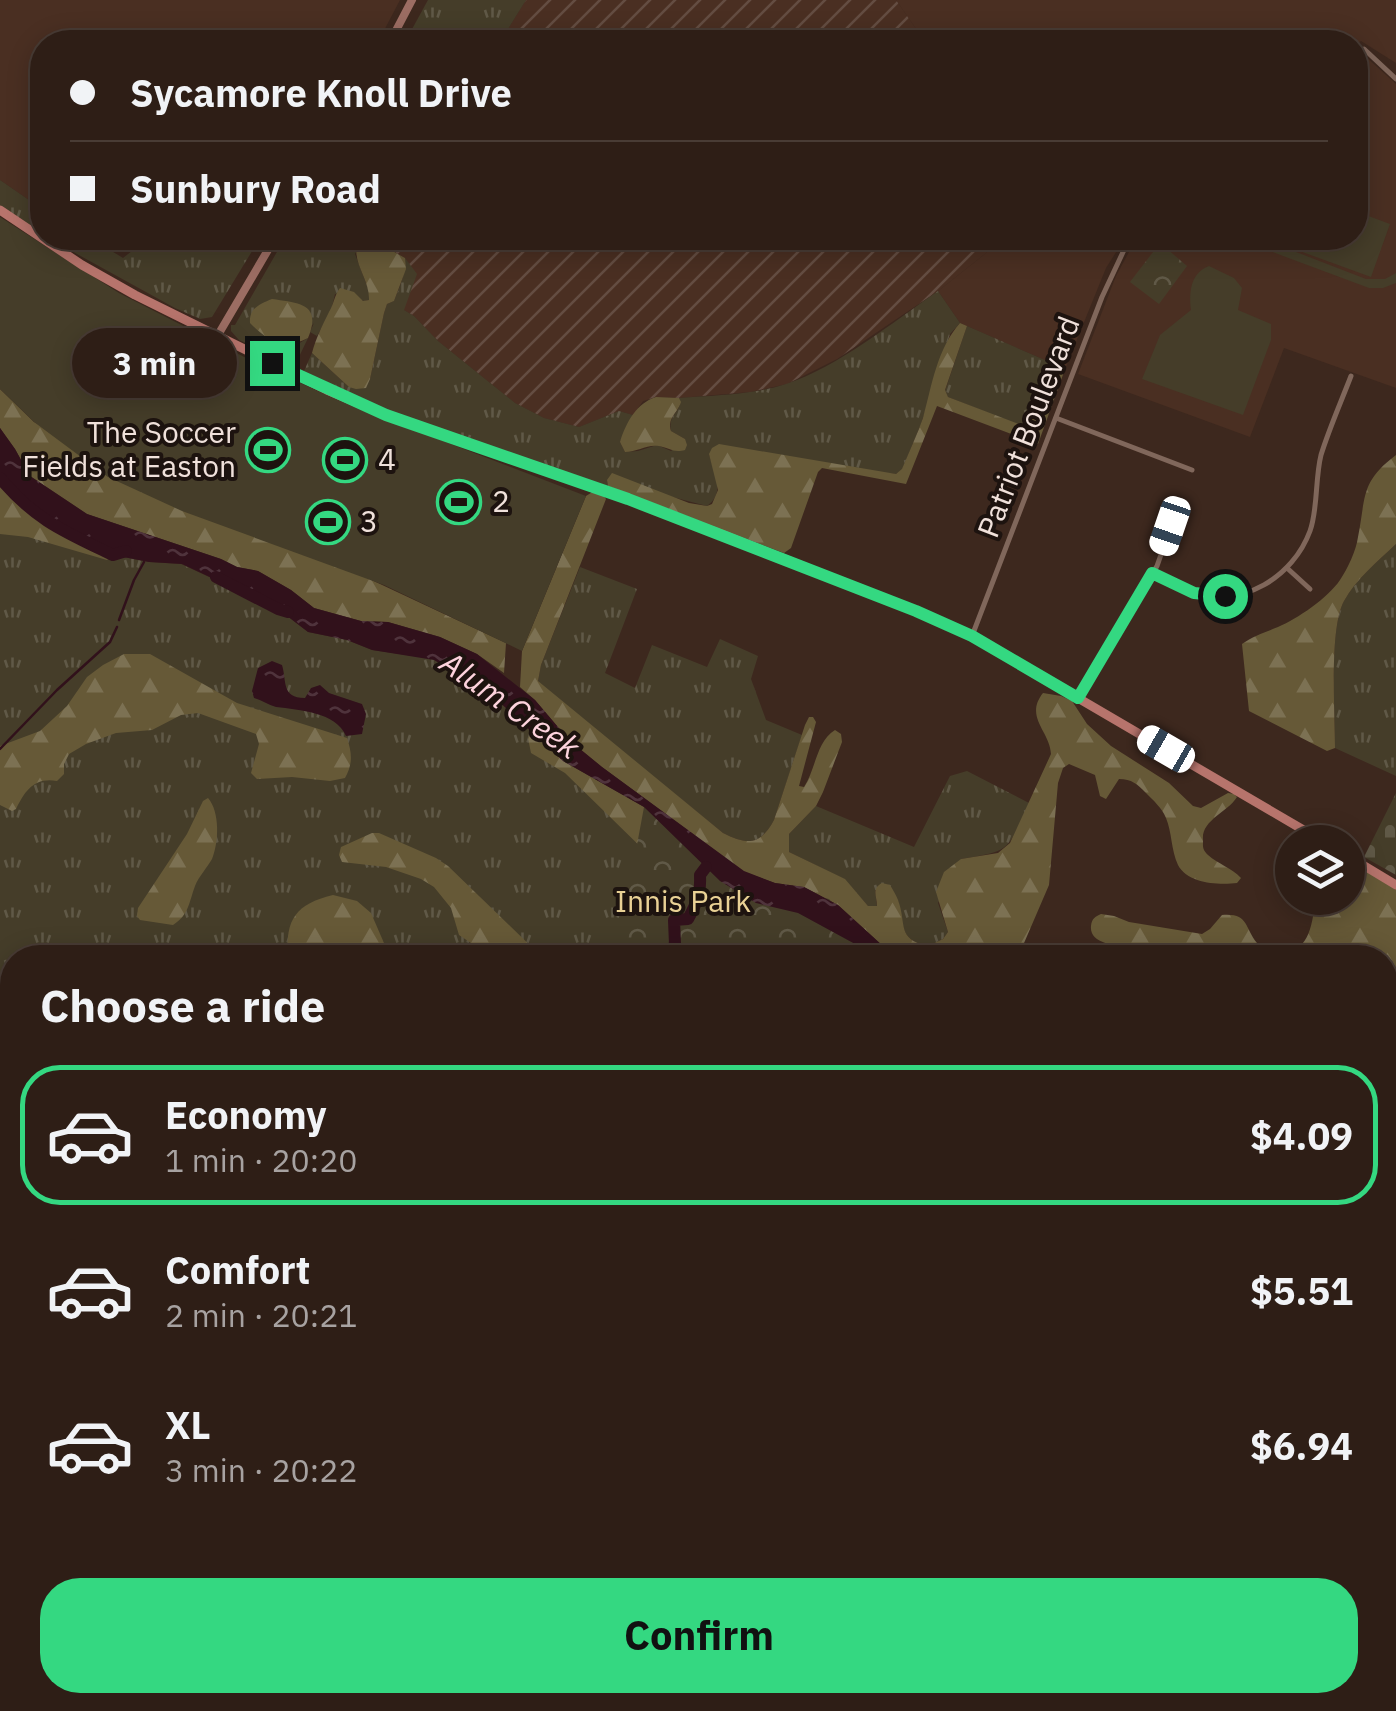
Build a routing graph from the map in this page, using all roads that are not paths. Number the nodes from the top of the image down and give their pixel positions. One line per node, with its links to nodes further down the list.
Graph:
1 (412, 0): 2 (main road)
2 (396, 30)
3 (1368, 53): 4 (street)
4 (1396, 79)
5 (0, 210): 6 (main road)
6 (30, 230)
7 (61, 250): 10 (main road)
8 (267, 250): 10 (main road)
9 (1124, 250): 12 (street, Patriot Boulevard)
10 (218, 335): 18 (main road)
11 (1351, 376): 15 (street)
12 (1056, 418): 13 (street); 18 (street, Patriot Boulevard)
13 (1192, 470)
14 (1170, 526): 16 (street)
15 (1287, 568): 16 (street); 17 (street)
16 (1152, 573): 19 (street)
17 (1310, 588)
18 (972, 636): 19 (main road)
19 (1078, 698): 20 (main road)
20 (1295, 825)
21 (1365, 866): 22 (main road)
22 (1396, 885)

